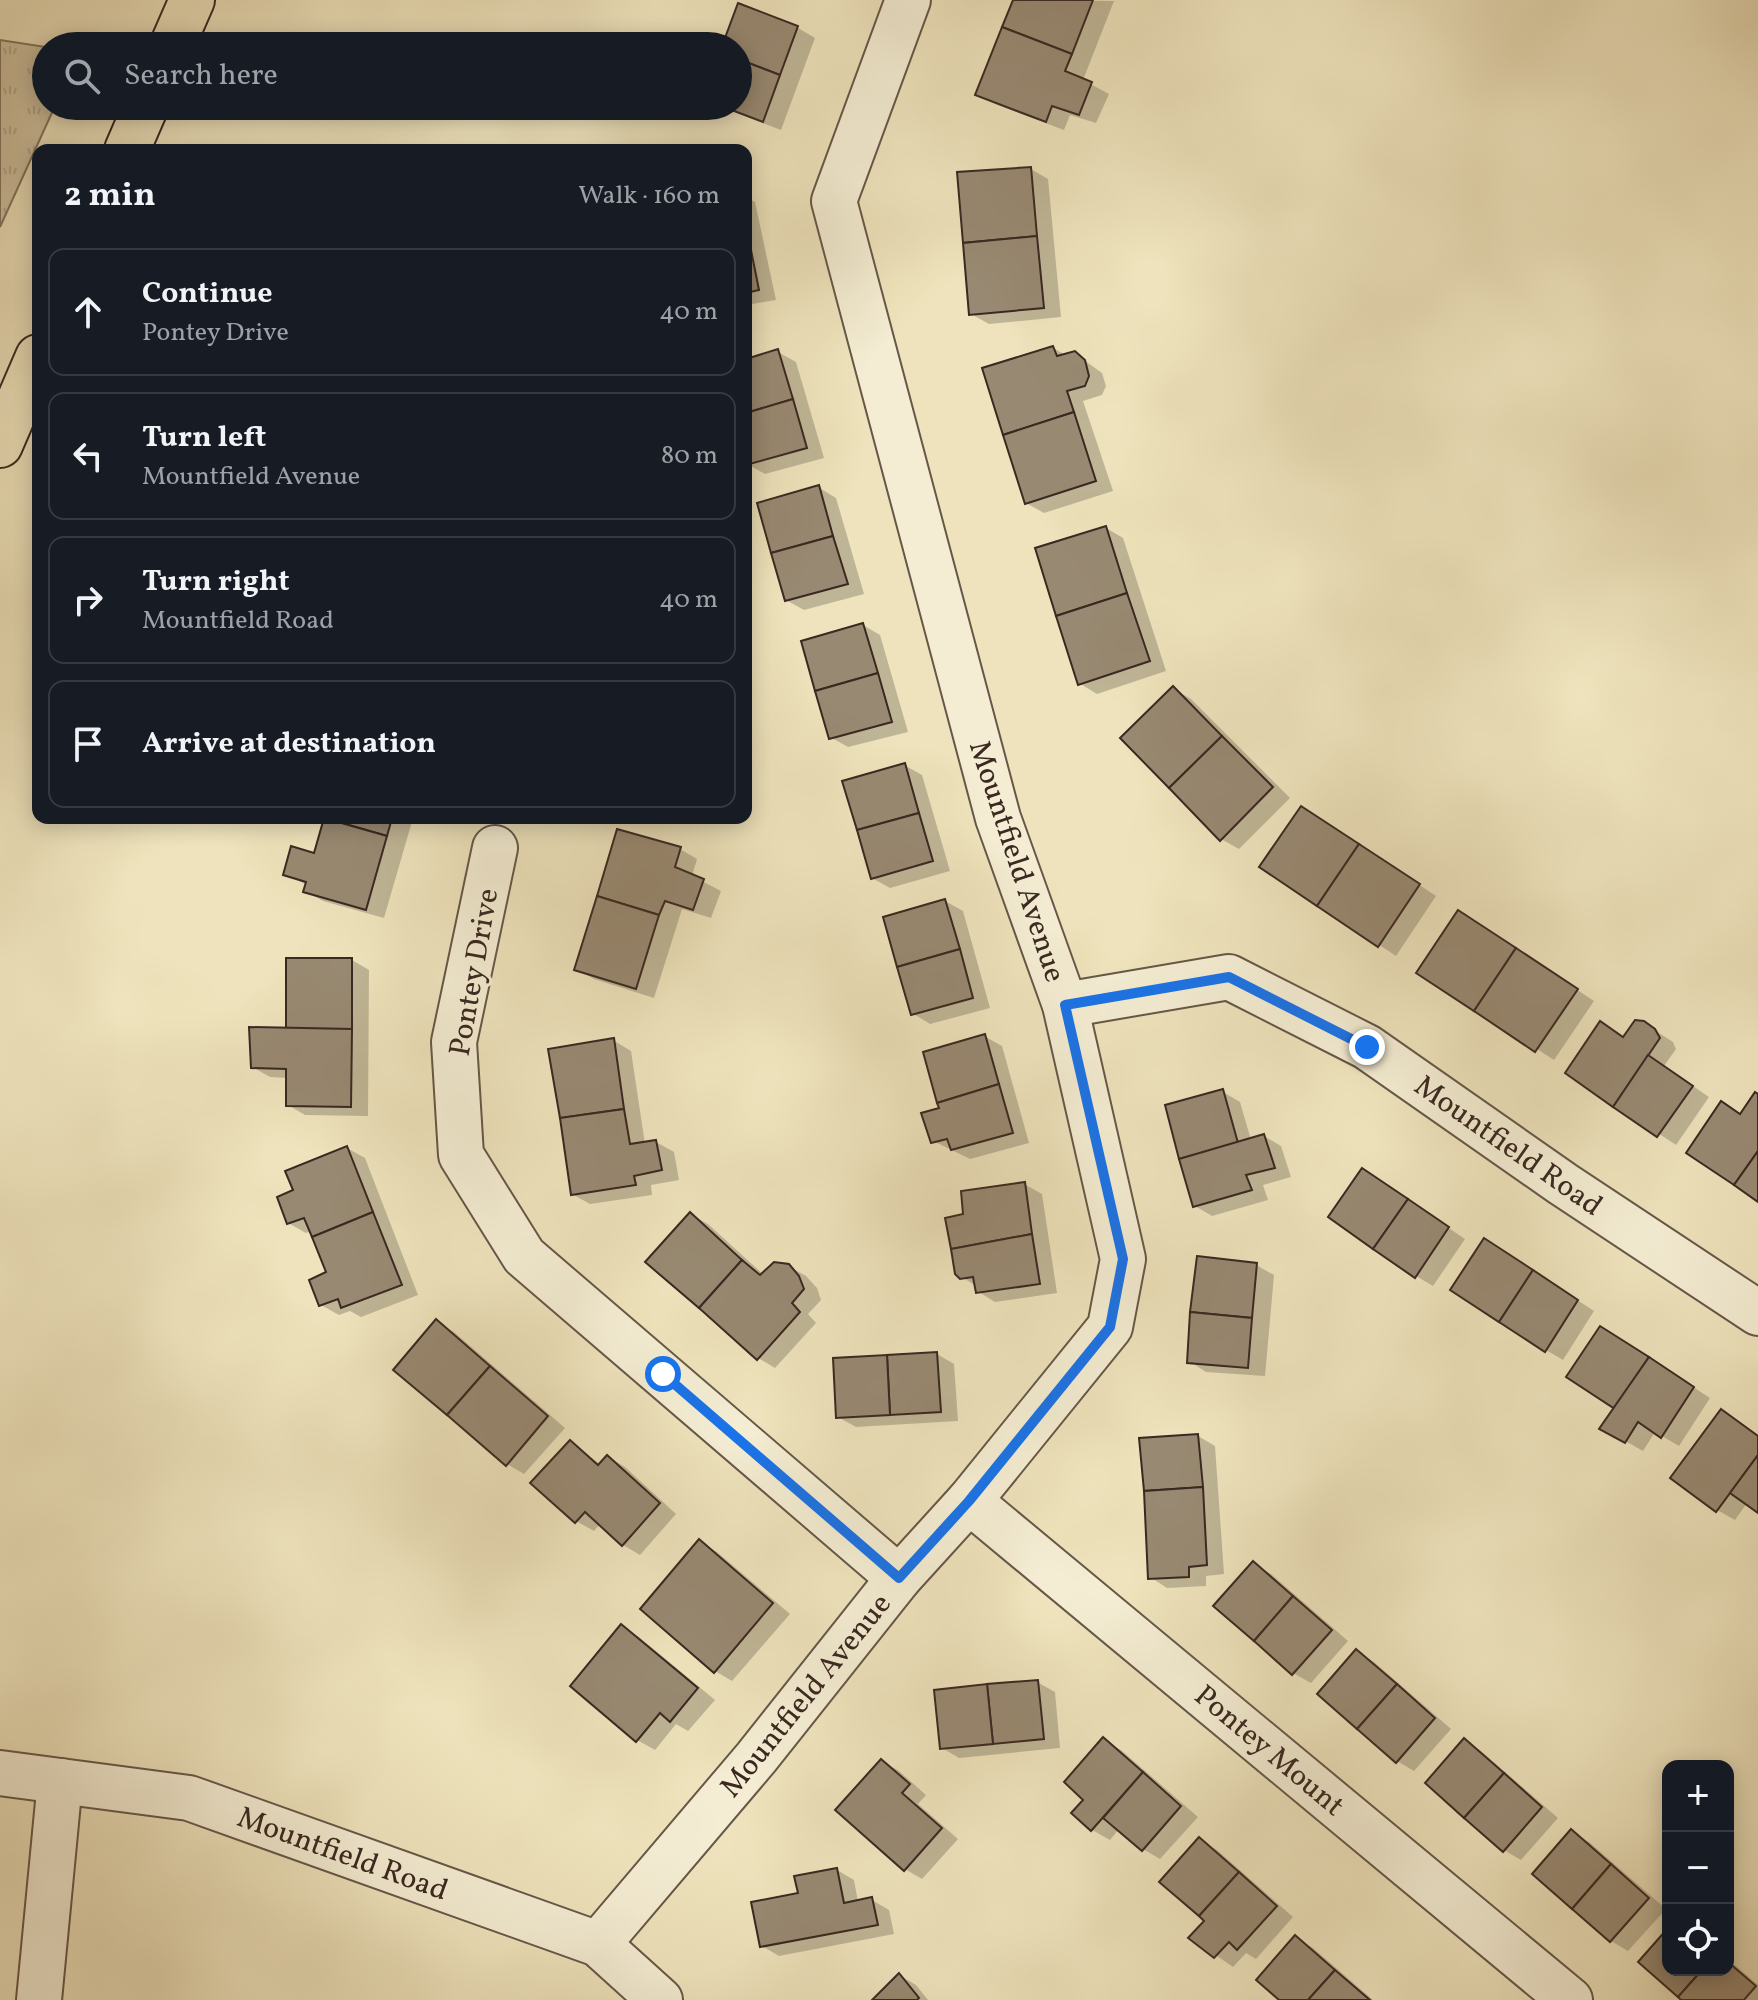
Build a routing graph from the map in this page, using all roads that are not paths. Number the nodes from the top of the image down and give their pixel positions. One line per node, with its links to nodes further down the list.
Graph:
1 (192, 0): 3 (highway)
2 (908, 0): 9 (street, Mountfield Avenue)
3 (178, 32)
4 (140, 120): 5 (highway)
5 (130, 144)
6 (32, 371): 7 (highway)
7 (0, 445)
8 (495, 848): 12 (street, Pontey Drive)
9 (1065, 1005): 10 (street, Mountfield Road); 11 (street, Mountfield Avenue)
10 (1758, 1313)
11 (969, 1501): 12 (street, Mountfield Avenue); 18 (street, Pontey Mount)
12 (899, 1578): 15 (street, Mountfield Avenue)
13 (0, 1773): 14 (street, Mountfield Road)
14 (60, 1781): 15 (street, Mountfield Road); 16 (street)
15 (598, 1944): 17 (street, Mountfield Road)
16 (39, 2000)
17 (660, 2000)
18 (1570, 2000)

